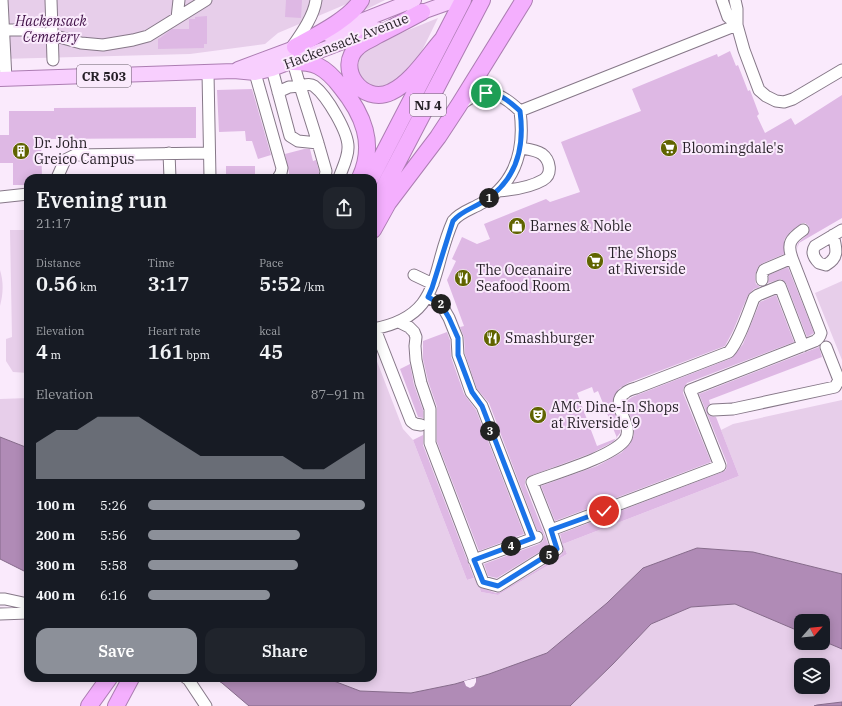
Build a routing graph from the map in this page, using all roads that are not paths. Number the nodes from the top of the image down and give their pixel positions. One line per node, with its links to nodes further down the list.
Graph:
1 (2, 0): 16 (street)
2 (51, 0): 17 (street)
3 (179, 0): 14 (street)
4 (206, 0): 14 (street)
5 (316, 0): 19 (street)
6 (361, 0): 19 (highway)
7 (456, 0): 13 (main road, Hackensack Avenue / CR 503)
8 (463, 0): 18 (highway, NJ 4)
9 (482, 0): 46 (highway, NJ 4)
10 (524, 0): 29 (highway)
11 (722, 0): 15 (street)
12 (735, 0): 15 (street)
13 (418, 6): 18 (highway); 19 (main road, Hackensack Avenue / CR 503)
14 (177, 18): 17 (street)
15 (737, 25): 22 (street); 30 (street)
16 (3, 30): 17 (street); 26 (street)
17 (52, 35): 20 (street)
18 (442, 40): 42 (highway, NJ 4)
19 (293, 53): 21 (main road, Hackensack Avenue / CR 503); 23 (main road, Hackensack Avenue / CR 503); 27 (street); 41 (highway)
20 (52, 60)
21 (272, 68): 25 (main road, Hackensack Avenue / CR 503); 28 (street)
22 (842, 70)
23 (234, 71): 24 (main road, Hackensack Avenue / CR 503); 25 (main road, Hackensack Avenue / CR 503)
24 (208, 73): 26 (main road, Hackensack Avenue / CR 503); 33 (street)
25 (255, 73): 38 (street)
26 (3, 79)
27 (300, 86): 28 (street); 31 (street); 40 (street)
28 (278, 92): 31 (street)
29 (459, 105): 30 (street); 47 (highway)
30 (520, 111): 32 (street)
31 (318, 143): 39 (street)
32 (521, 148): 43 (street); 43 (street)
33 (209, 153): 34 (street); 37 (street)
34 (169, 154): 35 (street); 36 (street)
35 (59, 174)
36 (170, 174)
37 (210, 174)
38 (280, 174)
39 (326, 174)
40 (340, 174)
41 (362, 174)
42 (373, 174)
43 (498, 191): 52 (street)
44 (24, 194): 45 (street)
45 (0, 197)
46 (377, 201)
47 (377, 223)
48 (803, 230): 49 (street)
49 (792, 258): 51 (street); 57 (street)
50 (414, 275): 52 (street)
51 (762, 280)
52 (433, 284): 53 (street)
53 (428, 297): 54 (street); 62 (street)
54 (399, 322): 55 (street); 62 (street)
55 (377, 328)
56 (377, 336): 60 (street)
57 (803, 346): 61 (street); 61 (street)
58 (826, 347): 59 (street)
59 (713, 410)
60 (421, 425)
61 (551, 530): 62 (street)
62 (474, 560)
63 (0, 599): 64 (street)
64 (24, 603)
65 (24, 613): 66 (street)
66 (0, 614)
67 (106, 682): 71 (highway)
68 (110, 682): 72 (highway)
69 (129, 682): 73 (highway)
70 (190, 682): 74 (street)
71 (89, 706)
72 (98, 706)
73 (116, 706)
74 (206, 706)

